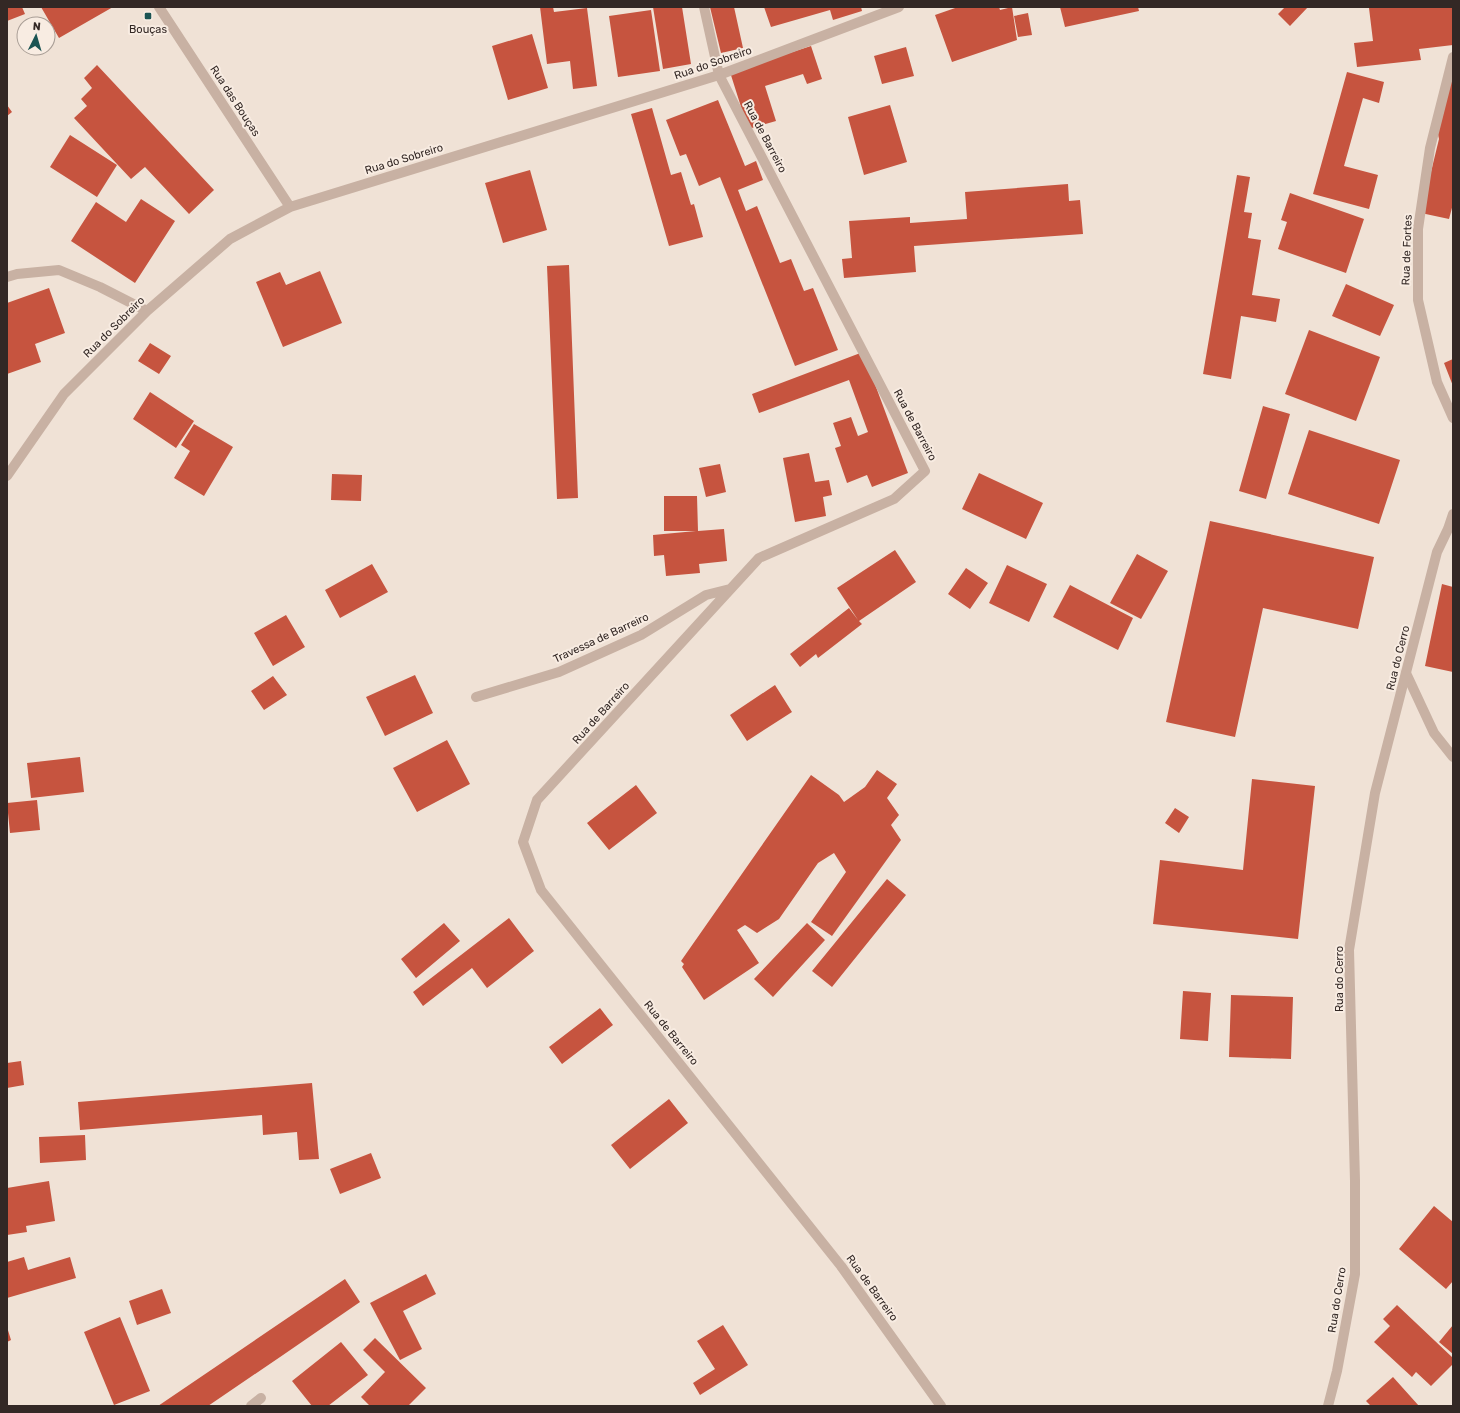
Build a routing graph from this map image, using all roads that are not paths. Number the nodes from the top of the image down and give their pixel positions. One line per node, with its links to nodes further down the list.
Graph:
1 (159, 7): 6 (street, Rua das Bouças)
2 (704, 7): 5 (street)
3 (899, 7): 5 (street, Rua do Sobreiro)
4 (1453, 57): 9 (street, Rua de Fortes)
5 (719, 75): 6 (street, Rua do Sobreiro); 13 (street, Rua de Barreiro)
6 (290, 207): 8 (street, Rua do Sobreiro)
7 (7, 277): 8 (street)
8 (146, 311): 10 (street, Rua do Sobreiro)
9 (1453, 418)
10 (7, 476)
11 (1453, 514): 12 (street, Rua do Cerro)
12 (1451, 531): 14 (street, Rua do Cerro)
13 (730, 589): 15 (street, Travessa de Barreiro); 19 (street, Rua de Barreiro)
14 (1406, 673): 16 (street); 20 (street, Rua do Cerro)
15 (476, 697)
16 (1453, 757)
17 (261, 1398): 18 (street)
18 (251, 1406)
19 (941, 1406)
20 (1328, 1406)

